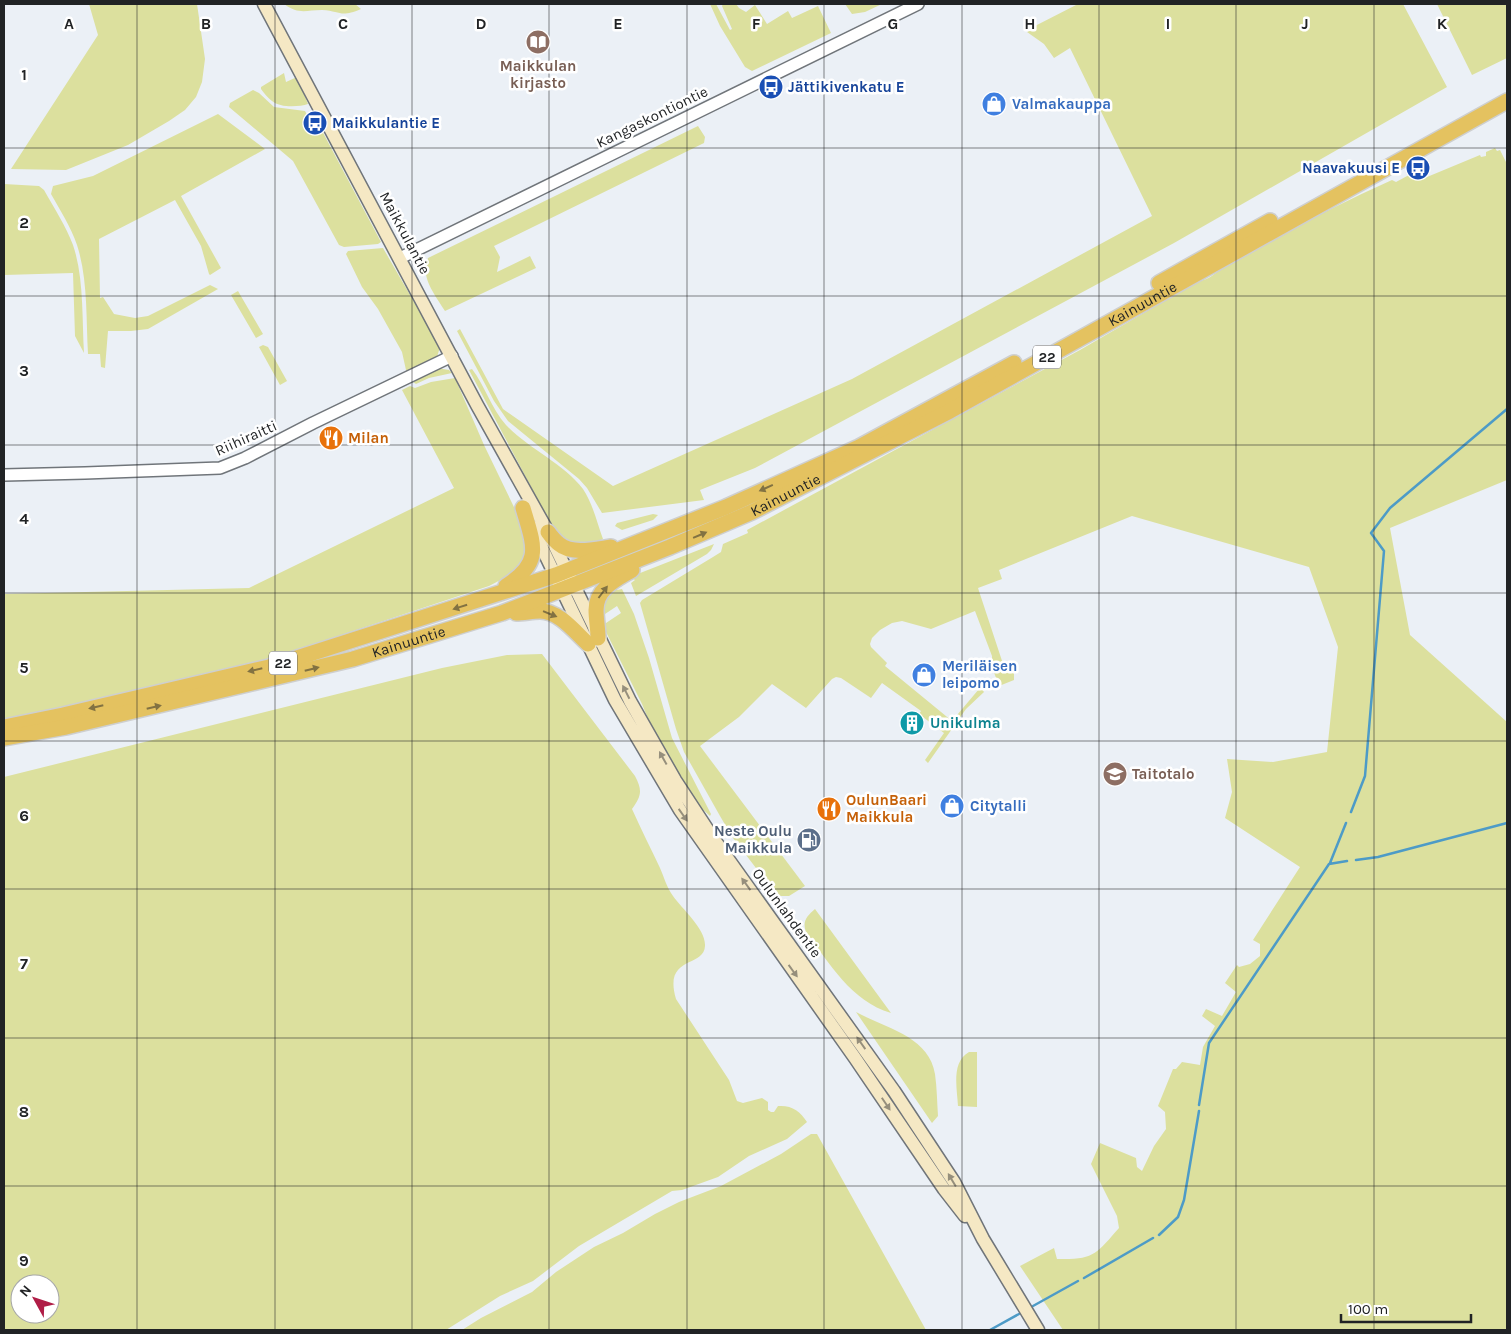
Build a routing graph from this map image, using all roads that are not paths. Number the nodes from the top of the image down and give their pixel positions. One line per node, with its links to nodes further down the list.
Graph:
1 (264, 4): 5 (main road, Maikkulantie)
2 (918, 4): 5 (street, Kangaskontiontie)
3 (1507, 89): 11 (highway, Kainuuntie / 22, one-way to 11)
4 (1507, 101): 12 (highway, Kainuuntie / 22, one-way to 4)
5 (400, 258): 6 (main road, Maikkulantie)
6 (452, 356): 7 (street, Riihiraitti); 8 (main road, Maikkulantie)
7 (4, 474)
8 (516, 477): 9 (main road, Maikkulantie); 10 (main road, Maikkulantie)
9 (523, 508): 13 (main road, Maikkulantie); 14 (highway)
10 (548, 532): 11 (highway); 13 (main road, Maikkulantie)
11 (635, 543): 13 (highway, Kainuuntie / 22)
12 (670, 548): 13 (highway, Kainuuntie / 22); 16 (highway, one-way to 12)
13 (565, 580): 14 (highway, Kainuuntie / 22); 15 (highway, Kainuuntie / 22); 16 (main road, Oulunlahdentie)
14 (491, 596): 17 (highway, Kainuuntie / 22, one-way to 17)
15 (502, 613): 16 (highway, one-way to 16); 18 (highway, Kainuuntie / 22, one-way to 15)
16 (593, 641): 19 (main road, Oulunlahdentie)
17 (4, 727)
18 (4, 738)
19 (1038, 1330)

